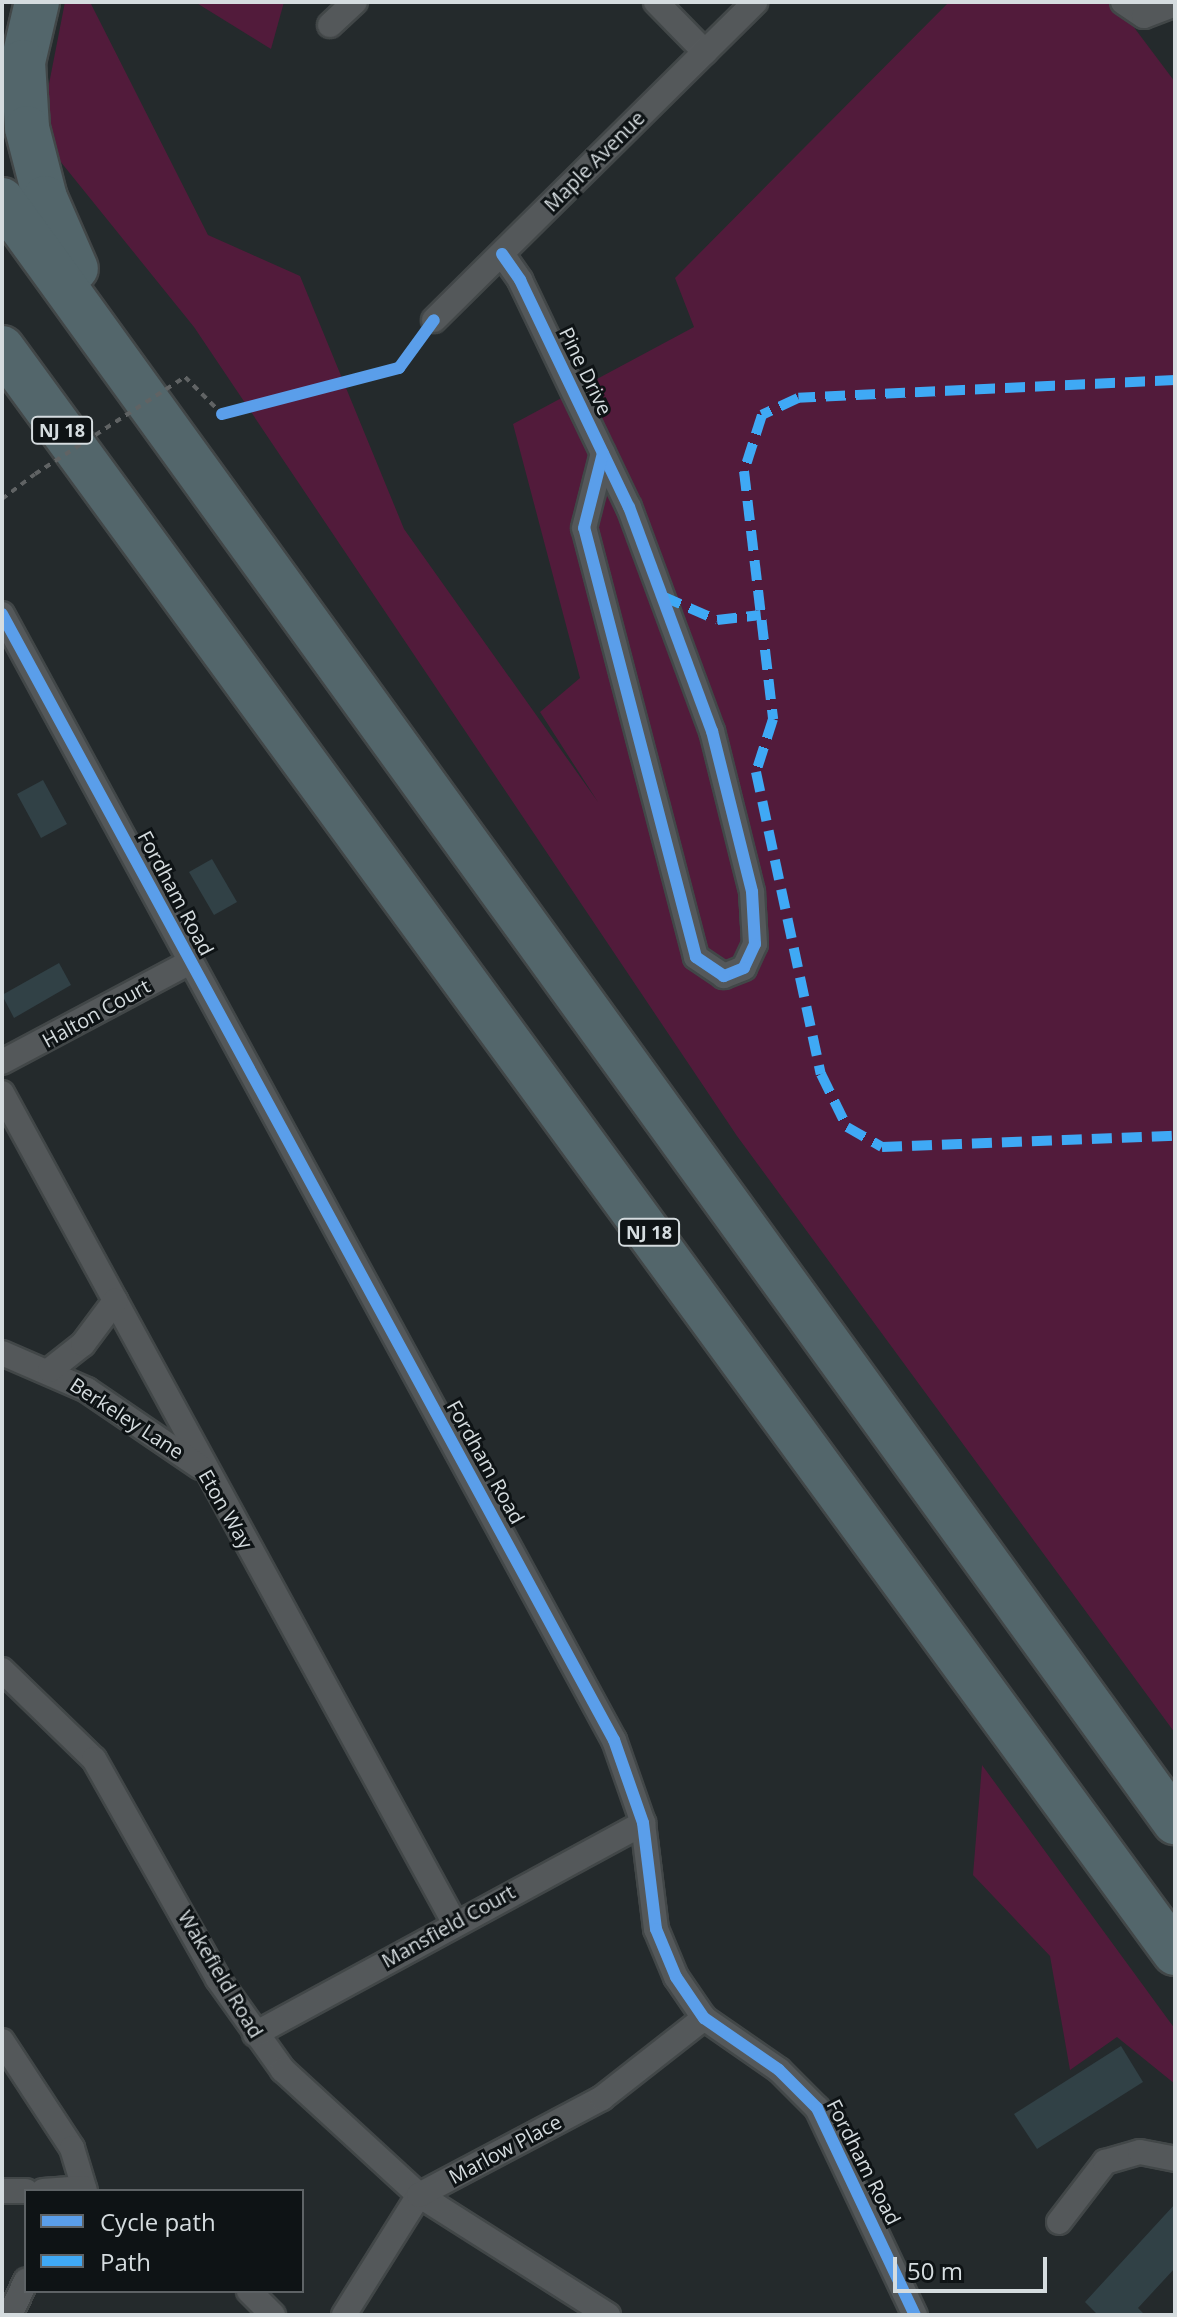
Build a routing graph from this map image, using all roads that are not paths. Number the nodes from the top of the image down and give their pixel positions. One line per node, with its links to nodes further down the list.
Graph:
1 (37, 2): 13 (highway)
2 (355, 2): 7 (street)
3 (656, 2): 8 (street)
4 (755, 2): 8 (street, Maple Avenue)
5 (1123, 2): 6 (street)
6 (1175, 4)
7 (330, 25)
8 (705, 52): 10 (street, Maple Avenue)
9 (2, 200): 13 (highway)
10 (502, 254): 11 (street, Maple Avenue); 14 (street, Pine Drive)
11 (434, 320)
12 (2, 348): 27 (highway, NJ 18)
13 (122, 361): 24 (highway)
14 (603, 453): 14 (street, Pine Drive)
15 (2, 614): 16 (street, Fordham Road)
16 (190, 962): 17 (street, Halton Court); 25 (street, Fordham Road)
17 (2, 1062)
18 (2, 1093): 19 (street, Eton Way)
19 (115, 1301): 21 (street, Berkeley Lane); 22 (street, Eton Way)
20 (2, 1353): 21 (street, Berkeley Lane)
21 (50, 1370): 22 (street, Berkeley Lane)
22 (202, 1468): 26 (street, Eton Way)
23 (2, 1670): 29 (street, Wakefield Road)
24 (1175, 1822)
25 (643, 1823): 26 (street, Mansfield Court); 28 (street, Fordham Road)
26 (454, 1922): 29 (street, Mansfield Court)
27 (1175, 1953)
28 (704, 2018): 35 (street, Marlow Place); 43 (street, Fordham Road)
29 (255, 2034): 35 (street, Wakefield Road)
30 (2, 2041): 32 (street)
31 (1175, 2159): 36 (street)
32 (84, 2189)
33 (2, 2191): 34 (street)
34 (24, 2191)
35 (419, 2195): 41 (street); 42 (street, Wakefield Road)
36 (1059, 2222)
37 (24, 2284): 39 (street)
38 (251, 2293): 40 (street)
39 (10, 2315)
40 (273, 2315)
41 (344, 2315)
42 (608, 2315)
43 (915, 2315)

